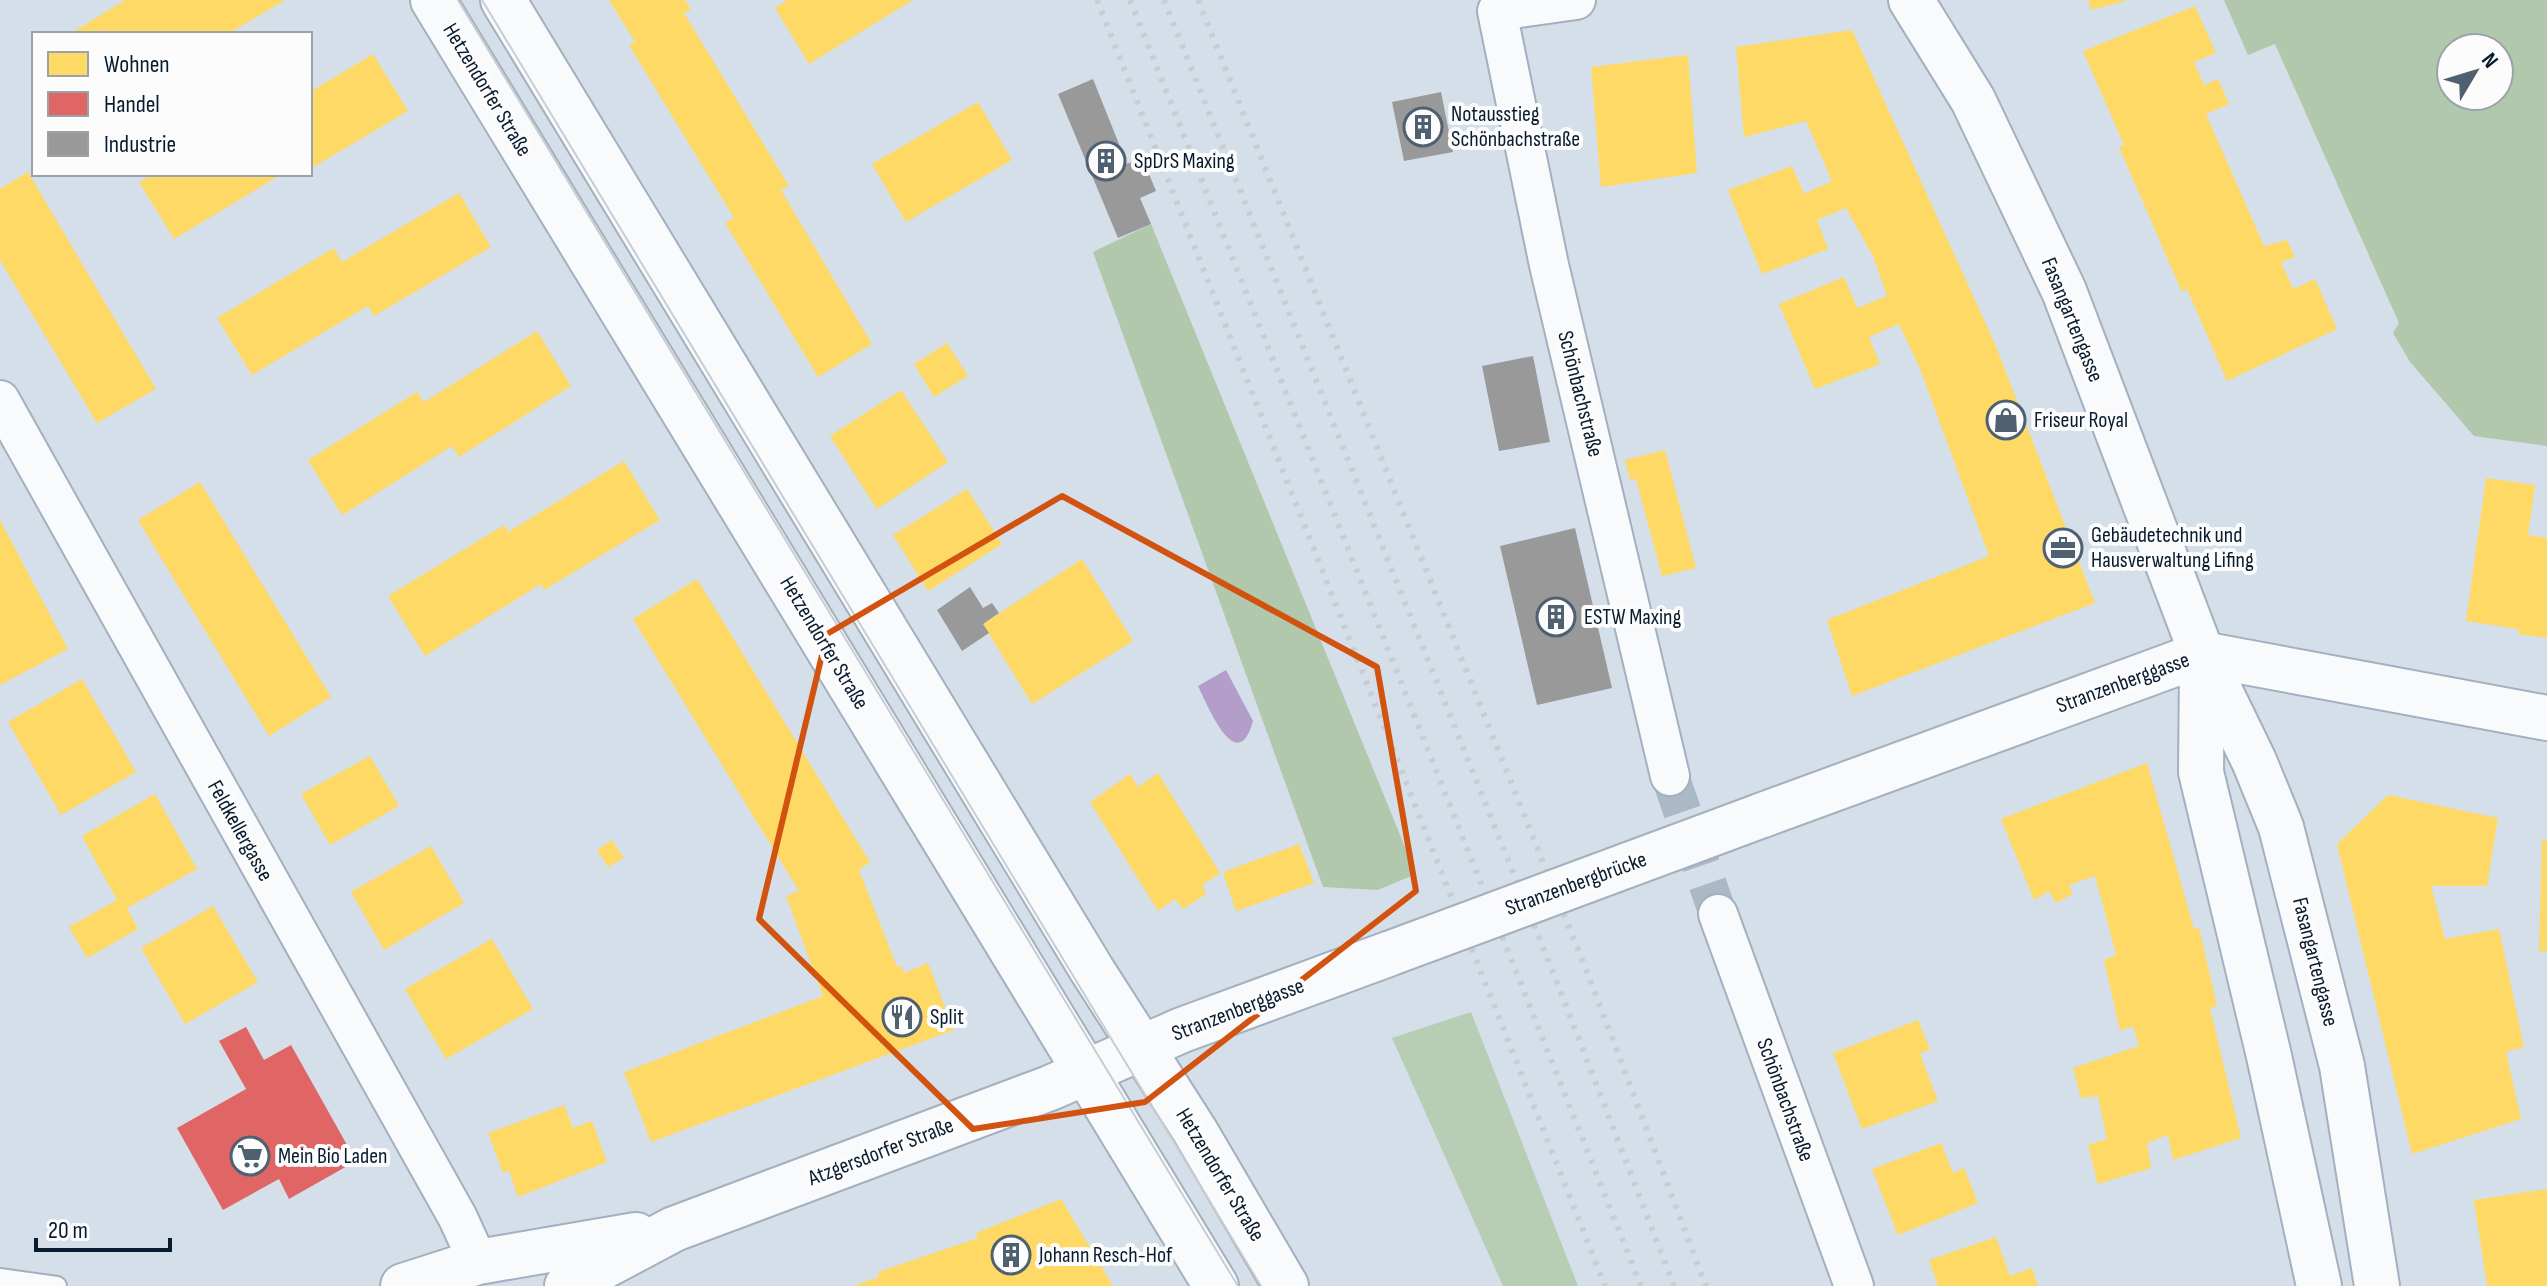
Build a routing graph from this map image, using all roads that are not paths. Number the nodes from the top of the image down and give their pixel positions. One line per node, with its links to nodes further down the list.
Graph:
1 (433, 0): 13 (main road, Hetzendorfer Straße)
2 (503, 0): 12 (main road, Hetzendorfer Straße)
3 (1576, 0): 8 (street, Schönbachstraße)
4 (1911, 0): 6 (main road, Fasangartengasse)
5 (0, 400): 15 (street, Feldkellergasse)
6 (2202, 654): 7 (main road, Stranzenberggasse); 9 (main road, Stranzenberggasse); 23 (main road, Fasangartengasse); 24 (main road, Fasangartengasse)
7 (2547, 718)
8 (1670, 776)
9 (1760, 816): 11 (main road, Stranzenbergbrücke, bridge)
10 (1718, 914): 22 (street, Schönbachstraße)
11 (1391, 953): 12 (main road, Stranzenberggasse)
12 (1142, 1048): 13 (main road, Stranzenberggasse); 21 (main road, Hetzendorfer Straße)
13 (1087, 1073): 14 (main road, Atzgersdorfer Straße); 20 (main road, Hetzendorfer Straße)
14 (674, 1229): 15 (main road, Atzgersdorfer Straße); 19 (main road, Atzgersdorfer Straße)
15 (478, 1262): 18 (main road, Atzgersdorfer Straße)
16 (0, 1278): 17 (lane)
17 (57, 1286)
18 (403, 1286)
19 (567, 1286)
20 (1216, 1286)
21 (1286, 1286)
22 (1854, 1286)
23 (2319, 1286)
24 (2377, 1286)

